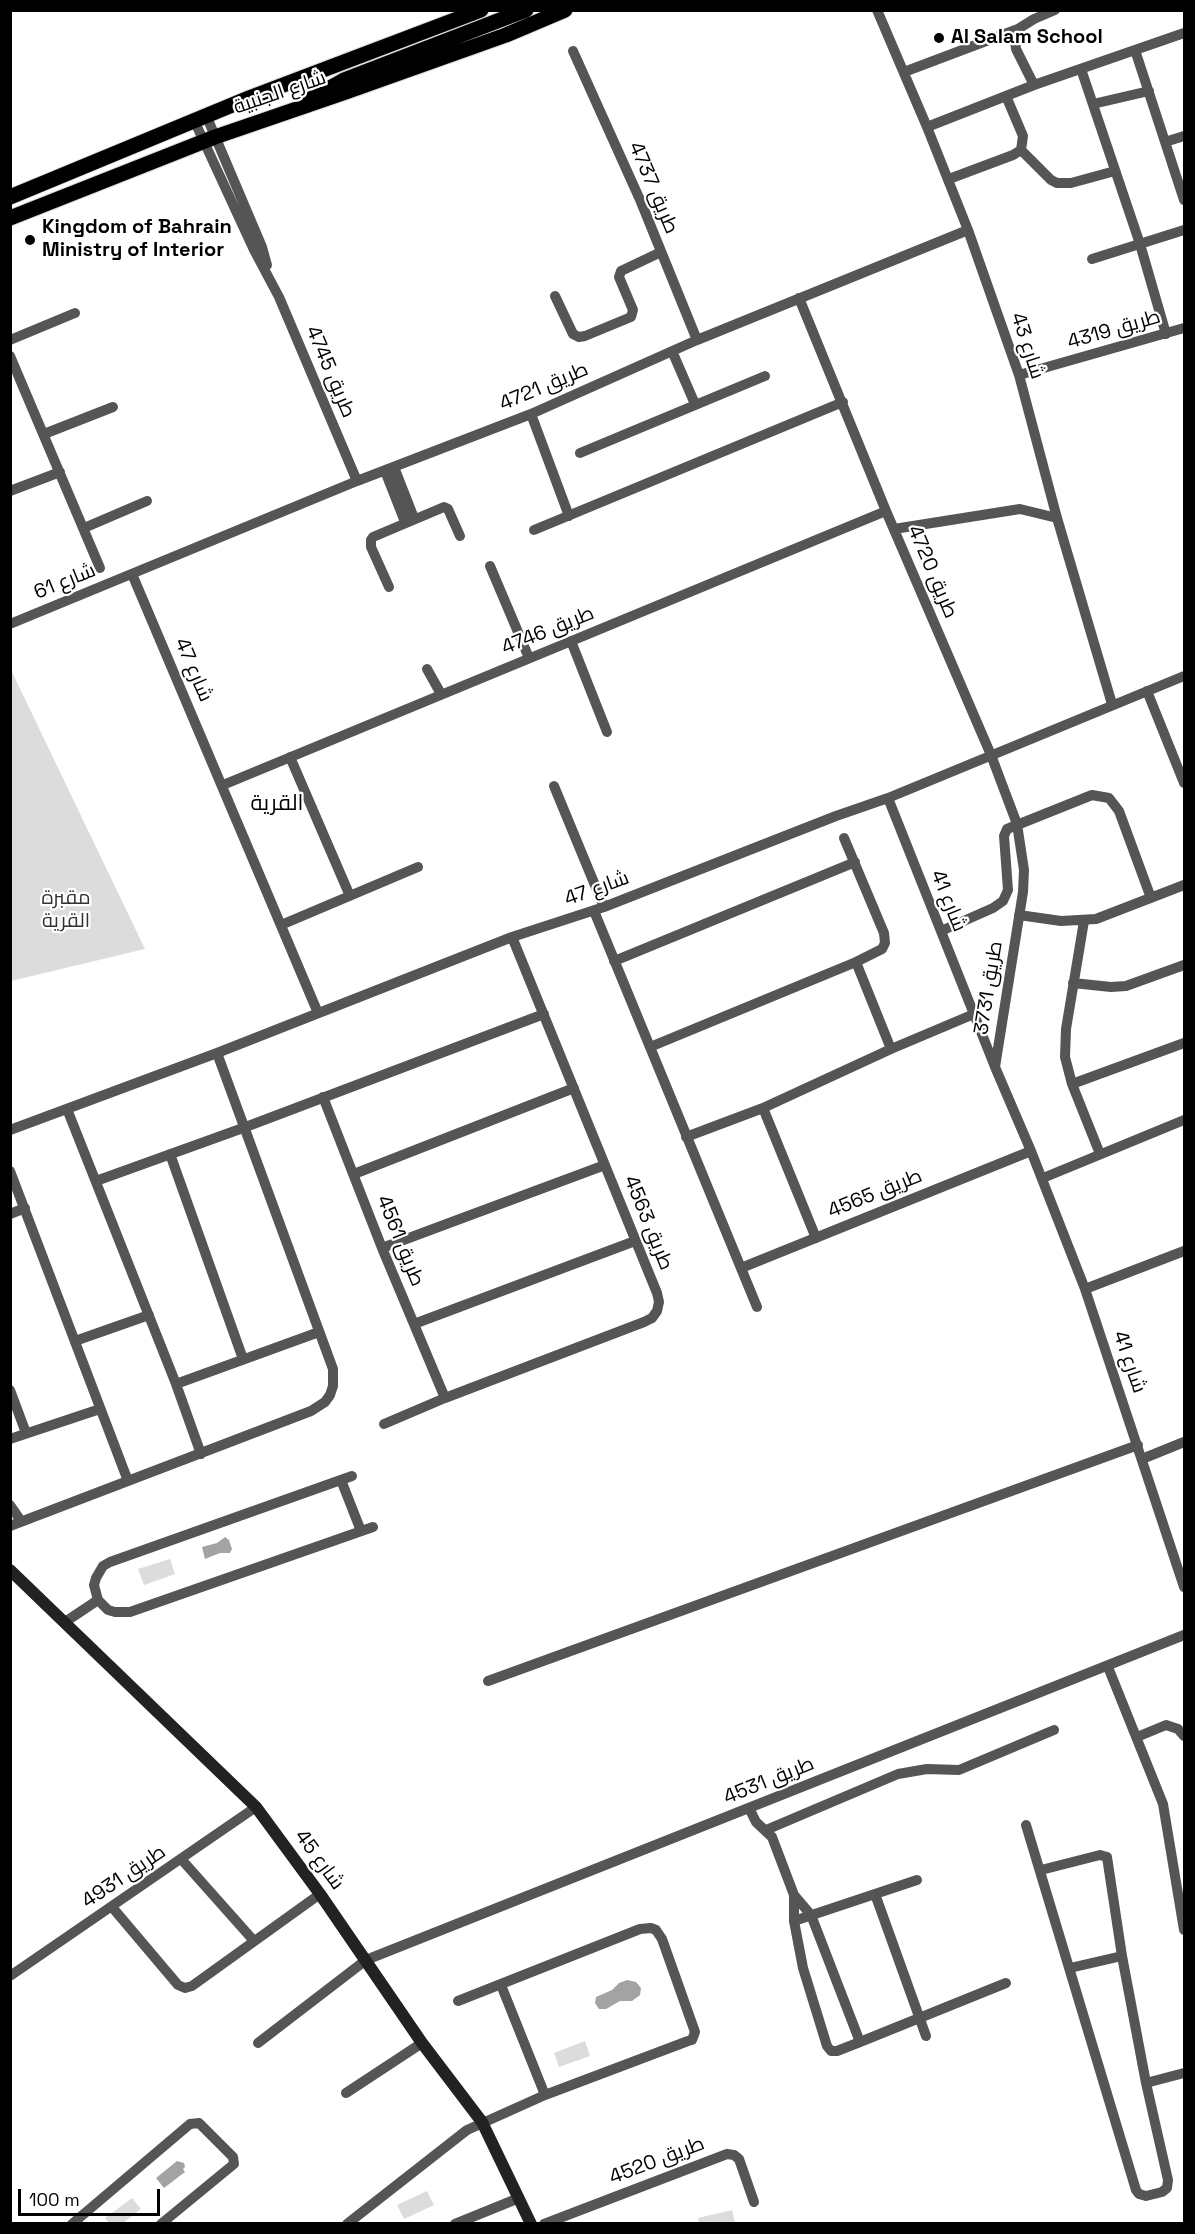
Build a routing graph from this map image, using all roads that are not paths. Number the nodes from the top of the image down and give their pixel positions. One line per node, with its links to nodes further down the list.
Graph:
1 (480, 10): 17 (main road, شارع الجنبية)
2 (526, 10): 16 (main road)
3 (565, 10): 16 (main road, شارع الجنبية)
4 (877, 10): 11 (street, شارع 43)
5 (1055, 10): 6 (street)
6 (1018, 29): 11 (street); 12 (street)
7 (1185, 33): 8 (street)
8 (1135, 50): 10 (street); 13 (street)
9 (573, 51): 32 (street, طريق 4737)
10 (1081, 69): 12 (street); 15 (street)
11 (904, 72): 18 (street, شارع 43)
12 (1034, 85): 14 (street)
13 (1149, 91): 15 (street); 21 (street)
14 (1006, 96): 18 (street); 22 (street)
15 (1093, 104): 23 (street)
16 (298, 108): 20 (main road, شارع الجنبية)
17 (200, 117): 20 (street, طريق 4745); 26 (main road, شارع الجنبية)
18 (927, 127): 25 (street, شارع 43)
19 (1185, 136): 21 (street)
20 (210, 139): 28 (main road, شارع الجنبية); 54 (street, طريق 4745)
21 (1165, 142): 24 (street)
22 (1021, 150): 23 (street); 25 (street)
23 (1115, 171): 31 (street)
24 (1180, 172): 27 (street)
25 (949, 179): 29 (street, شارع 43)
26 (10, 197)
27 (1185, 200)
28 (10, 218)
29 (968, 230): 35 (street, طريق 4721); 44 (street, شارع 43)
30 (1185, 230): 31 (street)
31 (1140, 244): 33 (street); 38 (street)
32 (661, 252): 34 (street); 40 (street, طريق 4737)
33 (1092, 259)
34 (555, 296)
35 (799, 298): 40 (street, طريق 4721); 46 (street, طريق 4720)
36 (75, 313): 39 (street)
37 (1185, 328): 38 (street, طريق 4319)
38 (1166, 334): 44 (street, طريق 4319)
39 (10, 340)
40 (697, 340): 41 (street, طريق 4721)
41 (672, 351): 47 (street); 49 (street, طريق 4721)
42 (10, 356): 43 (street)
43 (13, 371): 50 (street)
44 (1019, 375): 59 (street, شارع 43)
45 (765, 376): 47 (street)
46 (843, 402): 57 (street, طريق 4720); 58 (street)
47 (695, 404): 51 (street)
48 (113, 407): 50 (street)
49 (531, 414): 52 (street, طريق 4721); 58 (street)
50 (44, 434): 53 (street)
51 (580, 453)
52 (389, 469): 54 (street, طريق 4721); 60 (street)
53 (60, 472): 55 (street); 61 (street)
54 (357, 481): 67 (street, طريق 4721)
55 (10, 491)
56 (147, 501): 61 (street)
57 (886, 511): 62 (street, طريق 4720); 70 (street, طريق 4746)
58 (569, 516): 63 (street)
59 (1057, 518): 62 (street); 76 (street, شارع 43)
60 (409, 520): 64 (street); 68 (street)
61 (84, 528): 66 (street)
62 (894, 528): 78 (street, طريق 4720)
63 (534, 530)
64 (460, 536)
65 (490, 566): 71 (street)
66 (100, 568)
67 (132, 574): 69 (street, شارع 61); 82 (street, شارع 47)
68 (389, 587)
69 (11, 622)
70 (571, 641): 71 (street, طريق 4746); 77 (street)
71 (529, 658): 75 (street, طريق 4746)
72 (427, 669): 75 (street)
73 (1185, 676): 74 (street)
74 (1147, 691): 76 (street); 80 (street)
75 (441, 694): 79 (street, طريق 4746)
76 (1112, 704): 78 (street)
77 (607, 732)
78 (991, 755): 84 (street); 85 (street, طريق 3731)
79 (290, 757): 82 (street, طريق 4746); 90 (street)
80 (1181, 763): 81 (street)
81 (1185, 783)
82 (223, 785): 95 (street, شارع 47)
83 (554, 786): 92 (street)
84 (888, 798): 92 (street, شارع 47); 96 (street, شارع 41)
85 (1017, 824): 91 (street); 93 (street, طريق 3731); 96 (street)
86 (844, 838): 87 (street)
87 (855, 862): 98 (street); 99 (street)
88 (418, 867): 90 (street)
89 (1185, 885): 91 (street)
90 (350, 896): 95 (street)
91 (1151, 898): 94 (street)
92 (599, 909): 97 (street, شارع 47); 98 (street)
93 (1019, 915): 94 (street); 109 (street, طريق 3731)
94 (1084, 921): 101 (street)
95 (281, 925): 102 (street, شارع 47)
96 (941, 931): 104 (street, شارع 41)
97 (512, 937): 102 (street, شارع 47); 103 (street, طريق 4563)
98 (614, 961): 106 (street)
99 (856, 962): 106 (street); 107 (street)
100 (1183, 969): 101 (street)
101 (1073, 983): 110 (street)
102 (318, 1013): 108 (street, شارع 47)
103 (544, 1014): 111 (street, طريق 4563); 112 (street)
104 (974, 1014): 107 (street); 109 (street, شارع 41)
105 (1185, 1043): 110 (street)
106 (650, 1047): 118 (street)
107 (891, 1049): 113 (street)
108 (217, 1053): 114 (street, شارع 47); 116 (street)
109 (995, 1067): 119 (street, شارع 41)
110 (1072, 1084): 121 (street)
111 (574, 1088): 122 (street, طريق 4563); 124 (street)
112 (323, 1097): 116 (street); 124 (street, طريق 4561)
113 (763, 1108): 118 (street); 129 (street)
114 (67, 1109): 117 (street, شارع 47); 126 (street)
115 (1185, 1119): 121 (street)
116 (243, 1128): 120 (street); 138 (street)
117 (10, 1130)
118 (686, 1137): 133 (street)
119 (1027, 1152): 125 (street, شارع 41); 129 (street, طريق 4565)
120 (170, 1154): 126 (street); 140 (street)
121 (1100, 1154): 125 (street)
122 (605, 1165): 130 (street, طريق 4563); 131 (street)
123 (10, 1171): 127 (street)
124 (354, 1174): 131 (street, طريق 4561)
125 (1043, 1178): 134 (street, شارع 41)
126 (96, 1181): 136 (street)
127 (25, 1208): 128 (street); 139 (street)
128 (10, 1214)
129 (816, 1238): 133 (street, طريق 4565)
130 (635, 1241): 137 (street); 143 (street, طريق 4563)
131 (382, 1248): 137 (street, طريق 4561)
132 (1185, 1251): 134 (street)
133 (741, 1268): 135 (street)
134 (1085, 1290): 149 (street, شارع 41)
135 (757, 1307)
136 (149, 1315): 139 (street); 141 (street)
137 (414, 1324): 143 (street, طريق 4561)
138 (319, 1332): 140 (street); 150 (street)
139 (75, 1341): 144 (street)
140 (243, 1359): 141 (street)
141 (176, 1384): 150 (street)
142 (10, 1390): 146 (street)
143 (445, 1398): 145 (street, طريق 4563)
144 (100, 1409): 146 (street); 152 (street)
145 (384, 1424)
146 (26, 1433): 147 (street)
147 (10, 1439)
148 (1185, 1442): 151 (street)
149 (1138, 1445): 151 (street, شارع 41); 163 (street)
150 (201, 1454): 152 (street)
151 (1142, 1459): 158 (street, شارع 41)
152 (128, 1481): 154 (street)
153 (10, 1505): 154 (street)
154 (16, 1523)
155 (373, 1527): 156 (street)
156 (361, 1531): 159 (street); 159 (street)
157 (11, 1571): 160 (street, شارع 45)
158 (1185, 1587)
159 (98, 1600): 160 (street)
160 (65, 1622): 167 (street, شارع 45)
161 (1185, 1635): 162 (street, طريق 4531)
162 (1108, 1667): 166 (street); 168 (street, طريق 4531)
163 (488, 1681)
164 (1054, 1730): 170 (street)
165 (1185, 1736): 166 (street)
166 (1137, 1737): 180 (street)
167 (256, 1807): 171 (street, طريق 4931); 174 (street, شارع 45)
168 (749, 1808): 170 (street); 183 (street, طريق 4531)
169 (1026, 1825): 172 (street)
170 (766, 1830): 176 (street)
171 (182, 1860): 177 (street, طريق 4931); 181 (street)
172 (1041, 1870): 182 (street); 184 (street)
173 (917, 1880): 175 (street)
174 (320, 1894): 181 (street); 183 (street, شارع 45)
175 (875, 1894): 178 (street); 189 (street)
176 (794, 1895): 178 (street); 179 (street)
177 (112, 1907): 181 (street); 185 (street, طريق 4931)
178 (811, 1915): 179 (street); 191 (street)
179 (794, 1921): 191 (street)
180 (1185, 1930)
181 (254, 1941)
182 (1122, 1956): 184 (street); 195 (street)
183 (366, 1960): 192 (street, طريق 4531); 193 (street, شارع 45)
184 (1070, 1968): 195 (street)
185 (10, 1976)
186 (1006, 1983): 189 (street)
187 (501, 1985): 188 (street); 197 (street); 197 (street)
188 (458, 2001)
189 (920, 2017): 190 (street); 191 (street)
190 (926, 2036)
191 (860, 2042)
192 (258, 2043)
193 (422, 2043): 196 (street); 198 (street, شارع 45)
194 (1185, 2073): 195 (street)
195 (1146, 2083)
196 (346, 2093)
197 (545, 2095): 198 (street)
198 (482, 2122): 199 (street, شارع 45); 203 (street)
199 (519, 2198): 204 (street); 205 (street, شارع 45)
200 (754, 2202): 206 (street, طريق 4520)
201 (72, 2223): 202 (street)
202 (161, 2223)
203 (347, 2223)
204 (455, 2223)
205 (531, 2223)
206 (544, 2223)

